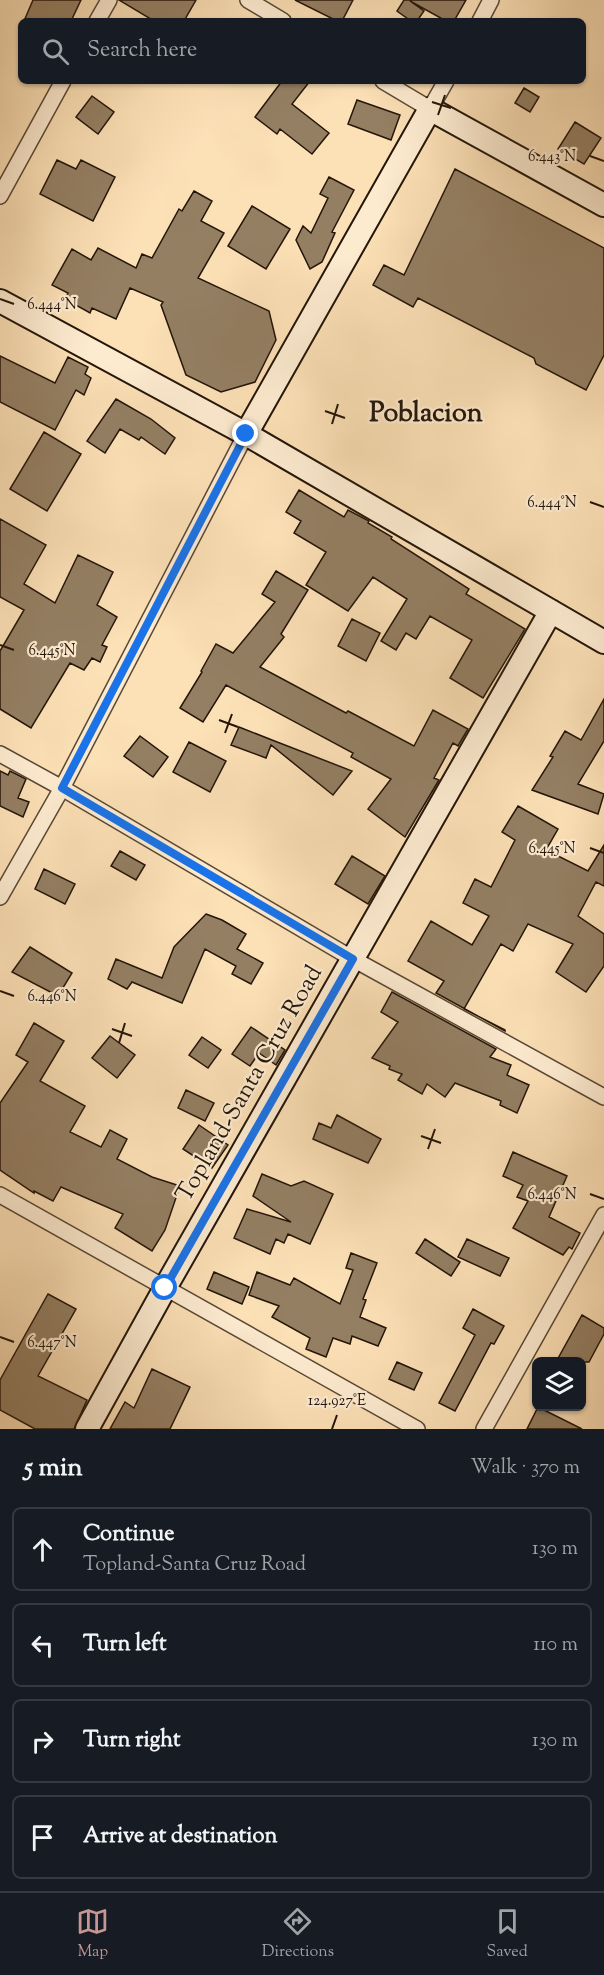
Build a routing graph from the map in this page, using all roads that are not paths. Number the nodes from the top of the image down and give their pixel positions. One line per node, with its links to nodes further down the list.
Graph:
1 (109, 0): 4 (street)
2 (248, 0): 5 (street)
3 (491, 0): 6 (street)
4 (99, 18)
5 (278, 18)
6 (482, 18)
7 (61, 84): 11 (street)
8 (388, 84): 10 (street)
9 (444, 84): 10 (street)
10 (430, 109): 12 (main road); 14 (main road)
11 (0, 196)
12 (604, 205)
13 (0, 301): 14 (main road)
14 (246, 434): 15 (main road); 18 (street)
15 (551, 611): 16 (main road); 20 (main road, Topland-Santa Cruz Road)
16 (604, 642)
17 (0, 754): 18 (street)
18 (62, 788): 19 (street); 20 (street)
19 (0, 897)
20 (353, 959): 21 (street); 24 (main road, Topland-Santa Cruz Road)
21 (604, 1097)
22 (0, 1195): 24 (street)
23 (604, 1215): 27 (street)
24 (165, 1288): 25 (main road, Topland-Santa Cruz Road); 26 (street)
25 (87, 1429)
26 (417, 1429)
27 (484, 1429)

